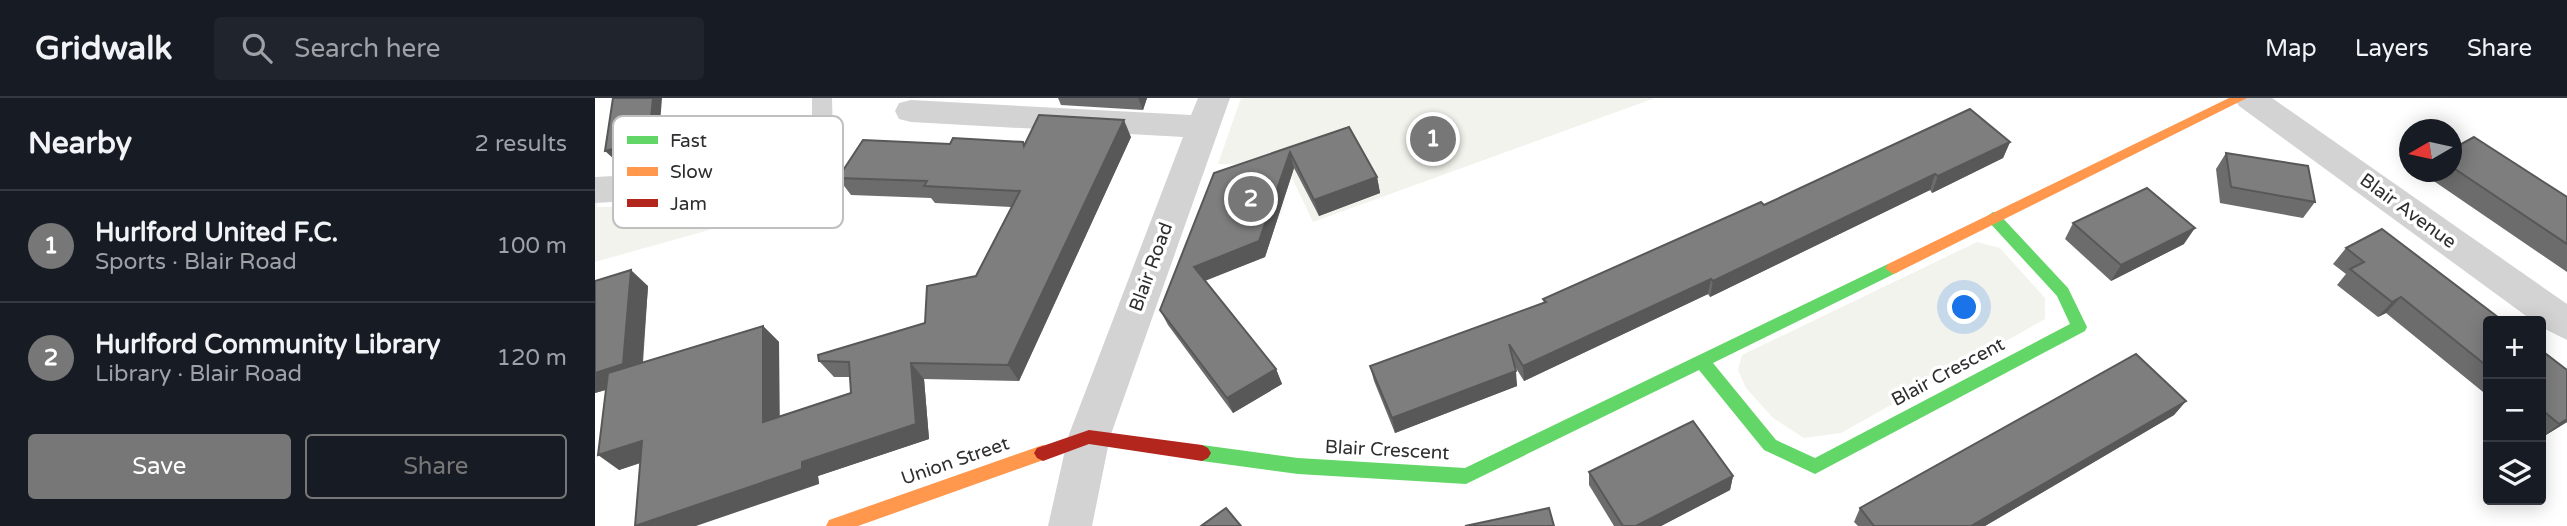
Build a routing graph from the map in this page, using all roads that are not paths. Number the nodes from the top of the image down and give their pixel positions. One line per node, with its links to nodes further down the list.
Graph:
1 (822, 98): 6 (lane)
2 (2240, 98): 9 (street, Blair Crescent)
3 (2250, 98): 10 (street, Blair Avenue)
4 (911, 111): 5 (street)
5 (1208, 113): 12 (street, Blair Road)
6 (822, 116)
7 (613, 189): 8 (street)
8 (595, 190)
9 (1993, 217): 11 (street, Blair Crescent); 11 (street, Blair Crescent)
10 (2567, 325)
11 (1701, 360): 12 (street, Blair Crescent)
12 (1089, 437): 13 (street, Union Street); 14 (street, Blair Road)
13 (835, 526)
14 (1070, 526)

